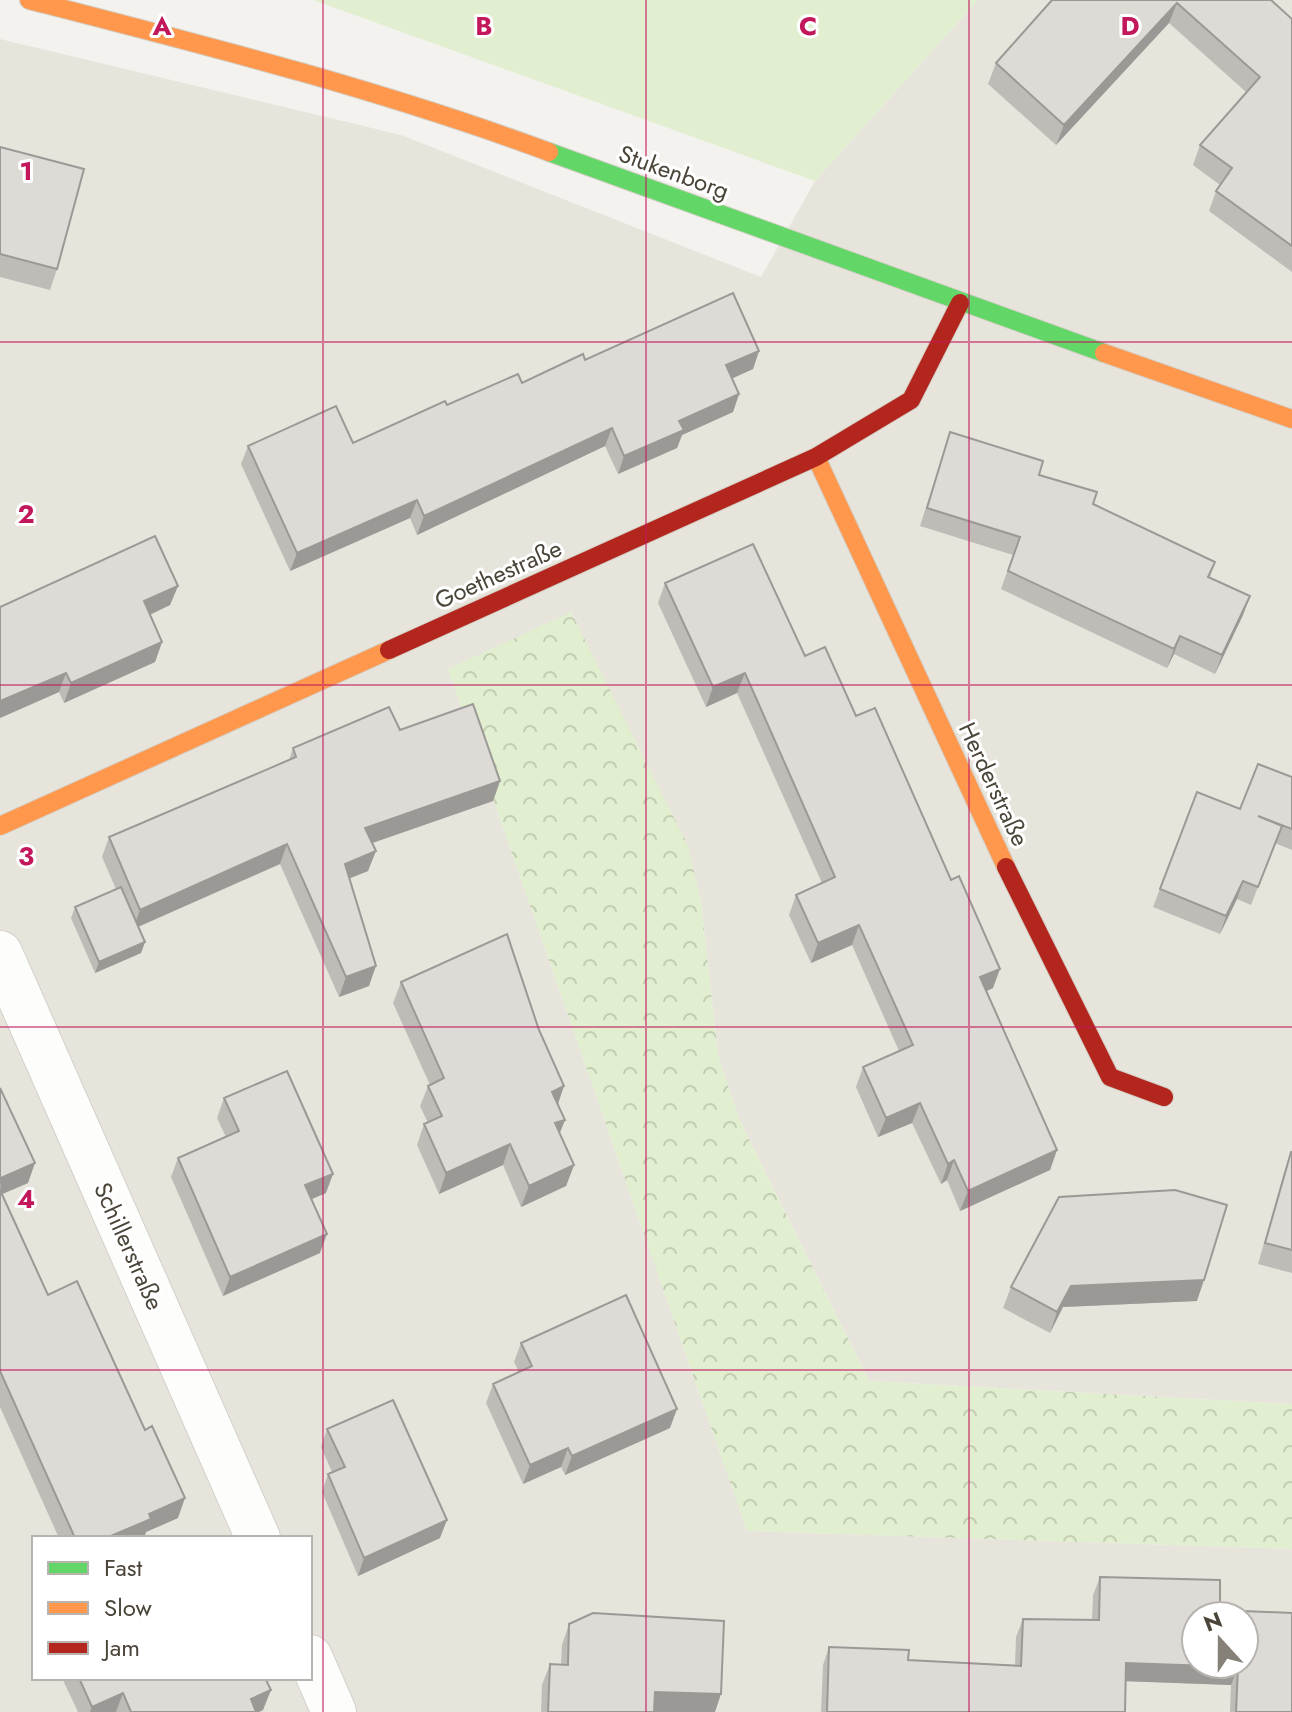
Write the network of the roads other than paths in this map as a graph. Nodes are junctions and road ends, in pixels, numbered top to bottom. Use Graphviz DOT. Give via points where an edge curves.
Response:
graph roads {
  1 [pos="29,0"];
  2 [pos="960,303"];
  3 [pos="1292,419"];
  4 [pos="816,457"];
  5 [pos="0,826"];
  6 [pos="0,953"];
  7 [pos="1164,1097"];
  8 [pos="257,1536"];
  9 [pos="312,1662"];
  10 [pos="334,1712"];
  1 -- 2 [label="street, Stukenborg" via="452,116"];
  2 -- 3 [label="street, Stukenborg"];
  2 -- 4 [label="street, Goethestraße" via="911,400"];
  4 -- 5 [label="street, Goethestraße"];
  4 -- 7 [label="street, Herderstraße" via="1110,1077"];
  6 -- 8 [label="street, Schillerstraße"];
  9 -- 10 [label="street"];
}
